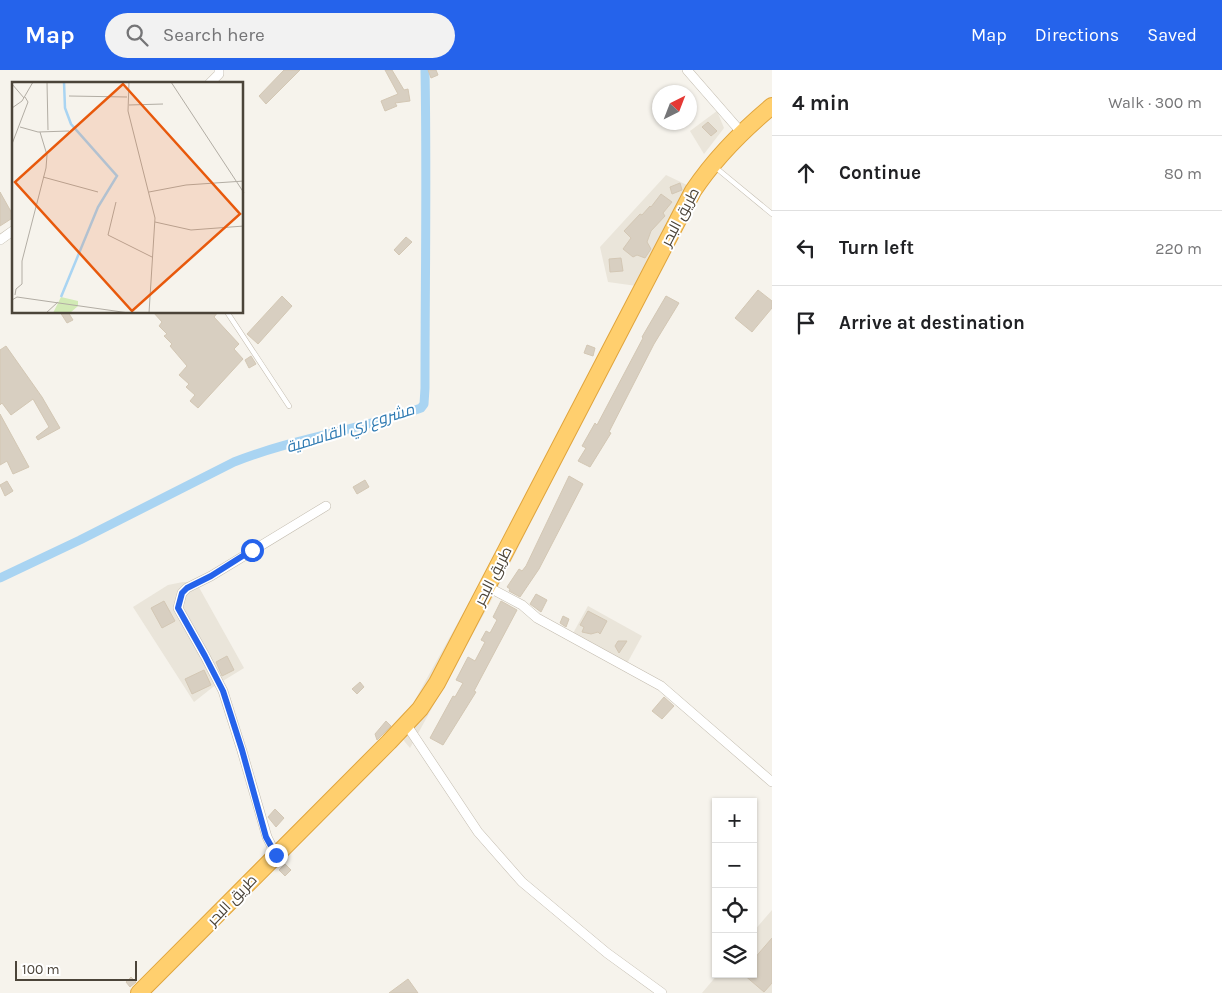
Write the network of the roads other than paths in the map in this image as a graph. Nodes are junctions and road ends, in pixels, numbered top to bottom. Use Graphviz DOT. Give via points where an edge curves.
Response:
graph roads {
  1 [pos="687,70"];
  2 [pos="217,71"];
  3 [pos="210,82"];
  4 [pos="772,106"];
  5 [pos="742,132"];
  6 [pos="712,165"];
  7 [pos="772,214"];
  8 [pos="12,231"];
  9 [pos="0,240"];
  10 [pos="228,314"];
  11 [pos="289,406"];
  12 [pos="326,506"];
  13 [pos="488,587"];
  14 [pos="406,724"];
  15 [pos="772,782"];
  16 [pos="276,855"];
  17 [pos="139,993"];
  18 [pos="662,993"];
  1 -- 5 [label="street"];
  2 -- 3 [label="street"];
  4 -- 5 [label="highway, طريق البحر"];
  5 -- 6 [label="highway, طريق البحر"];
  6 -- 7 [label="lane"];
  6 -- 13 [label="highway, طريق البحر" via="693,191"];
  8 -- 9 [label="street"];
  10 -- 11 [label="lane"];
  12 -- 16 [label="street" via="187,588 182,593 178,608 223,691 266,837"];
  13 -- 14 [label="highway, طريق البحر" via="437,683"];
  13 -- 15 [label="street" via="522,605 537,618 661,686"];
  14 -- 16 [label="highway, طريق البحر"];
  14 -- 18 [label="street" via="478,832 522,882 607,953"];
  16 -- 17 [label="highway, طريق البحر"];
}
